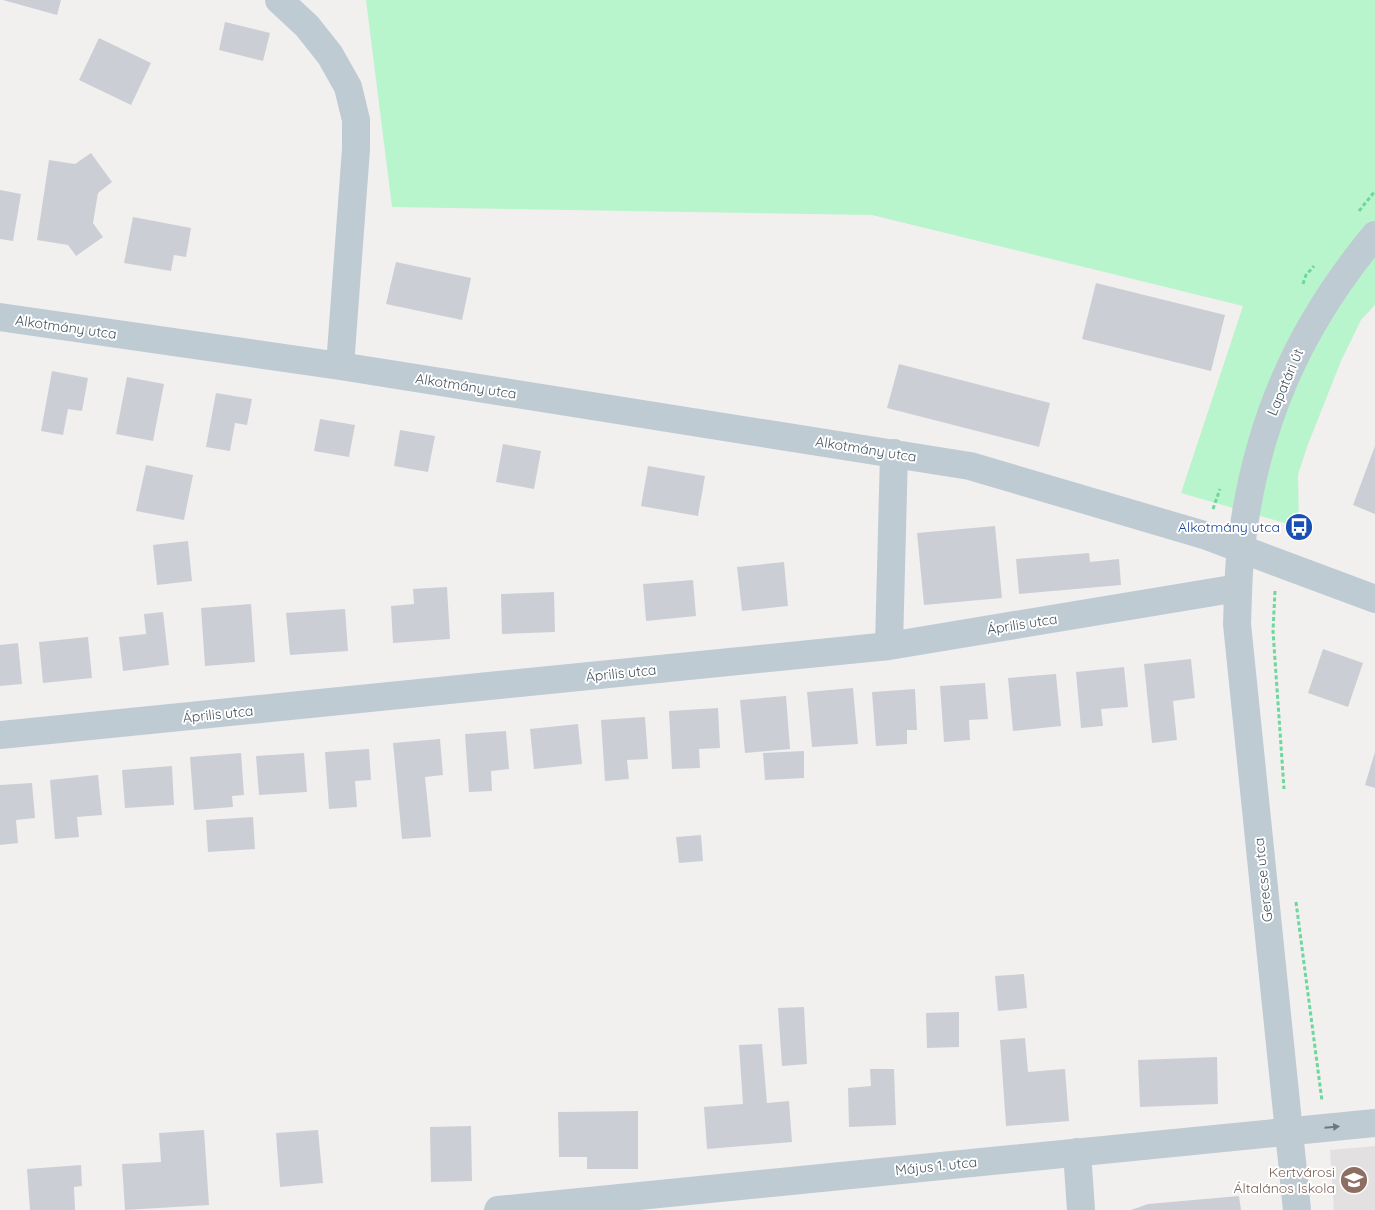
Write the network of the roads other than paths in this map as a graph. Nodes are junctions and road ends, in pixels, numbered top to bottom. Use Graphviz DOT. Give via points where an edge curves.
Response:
graph roads {
  1 [pos="279,0"];
  2 [pos="1375,235"];
  3 [pos="0,317"];
  4 [pos="340,366"];
  5 [pos="894,453"];
  6 [pos="1240,549"];
  7 [pos="1238,588"];
  8 [pos="1375,599"];
  9 [pos="889,646"];
  10 [pos="0,736"];
  11 [pos="1375,1123"];
  12 [pos="1289,1131"];
  13 [pos="1077,1152"];
  14 [pos="498,1210"];
  15 [pos="1081,1210"];
  16 [pos="1297,1210"];
  1 -- 4 [label="street" via="308,26 330,55 348,87 356,120"];
  2 -- 6 [label="street, Lapatári út" via="1338,282 1293,360 1256,460"];
  3 -- 4 [label="street, Alkotmány utca"];
  4 -- 5 [label="street, Alkotmány utca"];
  5 -- 6 [label="street, Alkotmány utca" via="970,466 1204,535"];
  5 -- 9 [label="street"];
  6 -- 7 [label="street, Gerecse utca"];
  6 -- 8 [label="street, Alkotmány utca"];
  7 -- 9 [label="street, Április utca"];
  7 -- 12 [label="street, Gerecse utca" via="1237,624"];
  9 -- 10 [label="street, Április utca"];
  12 -- 11 [label="street, Május 1. utca, one-way"];
  12 -- 13 [label="street, Május 1. utca"];
  12 -- 16 [label="street, Gerecse utca"];
  13 -- 14 [label="street, Május 1. utca"];
  13 -- 15 [label="street"];
}
